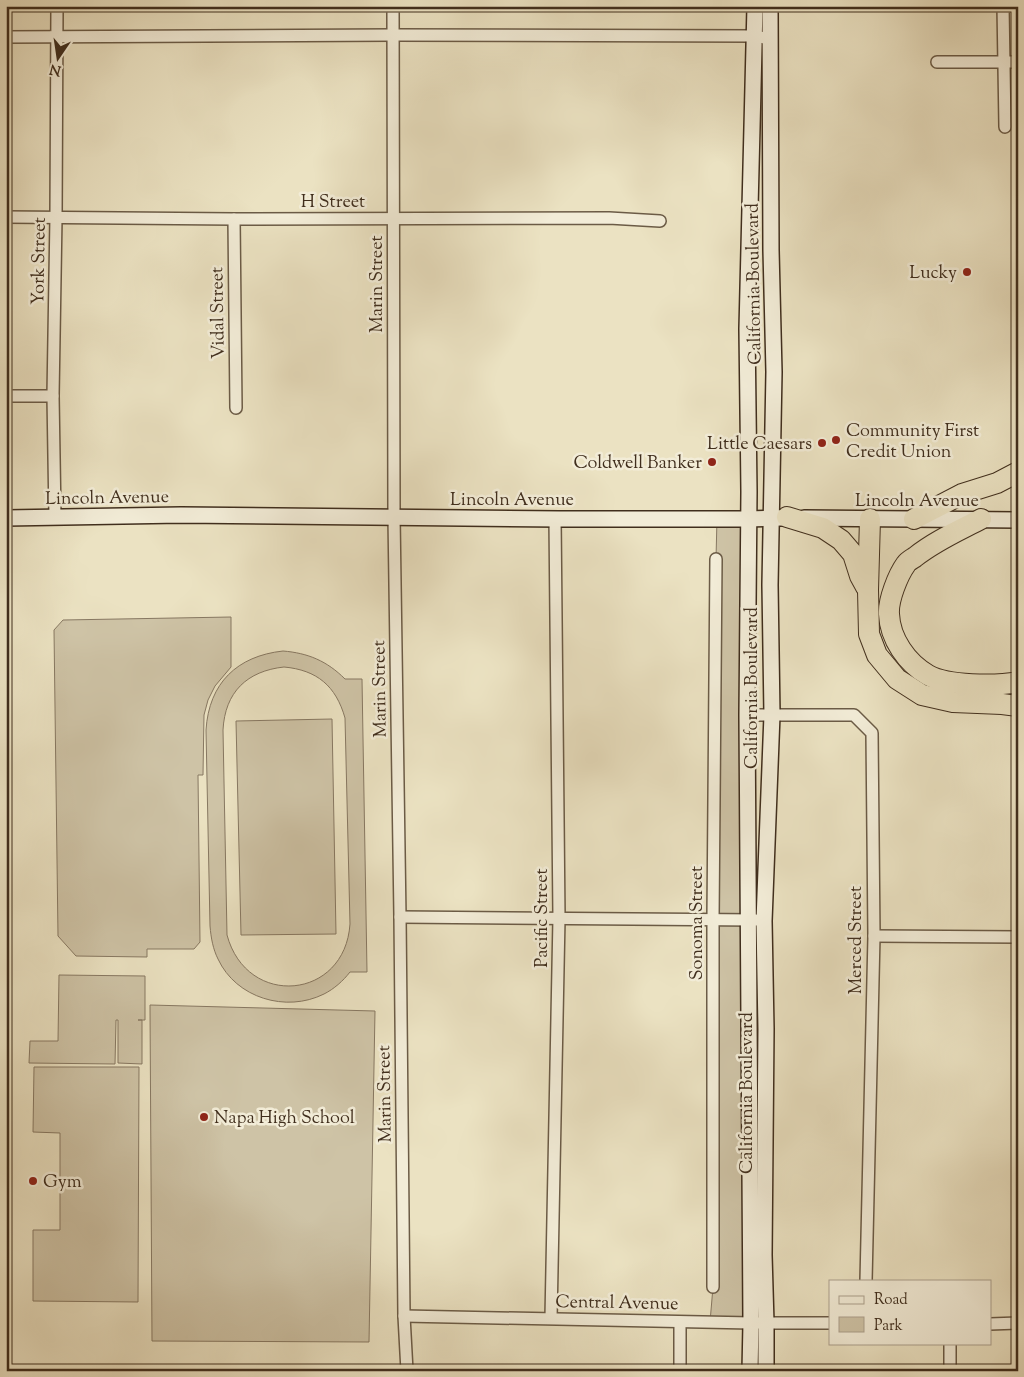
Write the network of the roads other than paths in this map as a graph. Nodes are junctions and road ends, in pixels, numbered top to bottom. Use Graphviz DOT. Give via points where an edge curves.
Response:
graph roads {
  1 [pos="57,6"];
  2 [pos="394,6"];
  3 [pos="755,6"];
  4 [pos="770,6"];
  5 [pos="1003,6"];
  6 [pos="393,35"];
  7 [pos="6,36"];
  8 [pos="58,36"];
  9 [pos="762,38"];
  10 [pos="937,62"];
  11 [pos="1005,62"];
  12 [pos="1018,62"];
  13 [pos="1005,127"];
  14 [pos="6,217"];
  15 [pos="56,217"];
  16 [pos="393,218"];
  17 [pos="234,219"];
  18 [pos="660,221"];
  19 [pos="6,396"];
  20 [pos="53,396"];
  21 [pos="236,408"];
  22 [pos="1018,472"];
  23 [pos="55,517"];
  24 [pos="394,517"];
  25 [pos="6,518"];
  26 [pos="555,518"];
  27 [pos="779,518"];
  28 [pos="748,519"];
  29 [pos="870,519"];
  30 [pos="914,519"];
  31 [pos="981,519"];
  32 [pos="1018,520"];
  33 [pos="716,559"];
  34 [pos="868,590"];
  35 [pos="1018,682"];
  36 [pos="1018,706"];
  37 [pos="772,714"];
  38 [pos="747,715"];
  39 [pos="400,917"];
  40 [pos="559,918"];
  41 [pos="713,919"];
  42 [pos="756,920"];
  43 [pos="874,936"];
  44 [pos="1018,937"];
  45 [pos="866,1280"];
  46 [pos="713,1287"];
  47 [pos="404,1316"];
  48 [pos="551,1318"];
  49 [pos="680,1322"];
  50 [pos="759,1323"];
  51 [pos="829,1323"];
  52 [pos="992,1324"];
  53 [pos="1018,1324"];
  54 [pos="950,1344"];
  55 [pos="407,1371"];
  56 [pos="680,1371"];
  57 [pos="750,1371"];
  58 [pos="766,1371"];
  59 [pos="950,1371"];
  1 -- 8 [label="street, York Street"];
  2 -- 6 [label="street, Marin Street"];
  3 -- 9 [label="street, California Boulevard"];
  4 -- 9 [label="street, California Boulevard"];
  5 -- 11 [label="street"];
  6 -- 8 [label="street"];
  6 -- 9 [label="street"];
  6 -- 16 [label="street, Marin Street"];
  7 -- 8 [label="street"];
  8 -- 15 [label="street, York Street"];
  9 -- 27 [label="street, California Boulevard"];
  9 -- 28 [label="street, California Boulevard" via="747,329"];
  10 -- 11 [label="street"];
  11 -- 12 [label="street"];
  11 -- 13 [label="street"];
  14 -- 15 [label="street, H Street"];
  15 -- 17 [label="street, H Street"];
  15 -- 20 [label="street, York Street"];
  16 -- 17 [label="street, H Street"];
  16 -- 18 [label="street, H Street"];
  16 -- 24 [label="street, Marin Street"];
  17 -- 21 [label="street, Vidal Street"];
  19 -- 20 [label="street"];
  20 -- 23 [label="street, York Street"];
  22 -- 30 [label="highway" via="997,483 962,494"];
  23 -- 24 [label="street, Lincoln Avenue"];
  23 -- 25 [label="street, Lincoln Avenue"];
  24 -- 26 [label="street, Lincoln Avenue"];
  24 -- 39 [label="street, Marin Street"];
  26 -- 28 [label="street, Lincoln Avenue"];
  26 -- 40 [label="street, Pacific Street"];
  27 -- 28 [label="street, Lincoln Avenue"];
  27 -- 29 [label="street, Lincoln Avenue"];
  27 -- 34 [label="highway" via="823,528 841,540 853,554"];
  27 -- 37 [label="street, California Boulevard" via="770,585"];
  28 -- 38 [label="street, California Boulevard"];
  29 -- 30 [label="street, Lincoln Avenue"];
  29 -- 34 [label="highway"];
  30 -- 31 [label="street, Lincoln Avenue"];
  31 -- 32 [label="street, Lincoln Avenue"];
  31 -- 35 [label="highway" via="927,547 906,564 894,587 888,613 894,637 908,660 929,676 953,683"];
  33 -- 41 [label="street, Sonoma Street"];
  34 -- 36 [label="highway" via="869,634 877,655 897,679 922,695 953,702"];
  37 -- 38 [label="street, Merced Street"];
  37 -- 42 [label="street, California Boulevard"];
  37 -- 43 [label="street, Merced Street" via="854,715 872,733"];
  38 -- 42 [label="street, California Boulevard"];
  39 -- 40 [label="street"];
  39 -- 47 [label="street, Marin Street"];
  40 -- 41 [label="street"];
  40 -- 48 [label="street, Pacific Street"];
  41 -- 42 [label="street"];
  41 -- 46 [label="street, Sonoma Street"];
  42 -- 50 [label="street, California Boulevard" via="766,1029 764,1255"];
  43 -- 44 [label="street"];
  43 -- 45 [label="street, Merced Street"];
  47 -- 48 [label="street, Central Avenue"];
  47 -- 55 [label="street, Marin Street"];
  48 -- 49 [label="street, Central Avenue"];
  49 -- 50 [label="street, Central Avenue"];
  49 -- 56 [label="street"];
  50 -- 51 [label="street, Central Avenue"];
  50 -- 57 [label="street, California Boulevard"];
  50 -- 58 [label="street, California Boulevard"];
  52 -- 53 [label="street"];
  54 -- 59 [label="street"];
}
